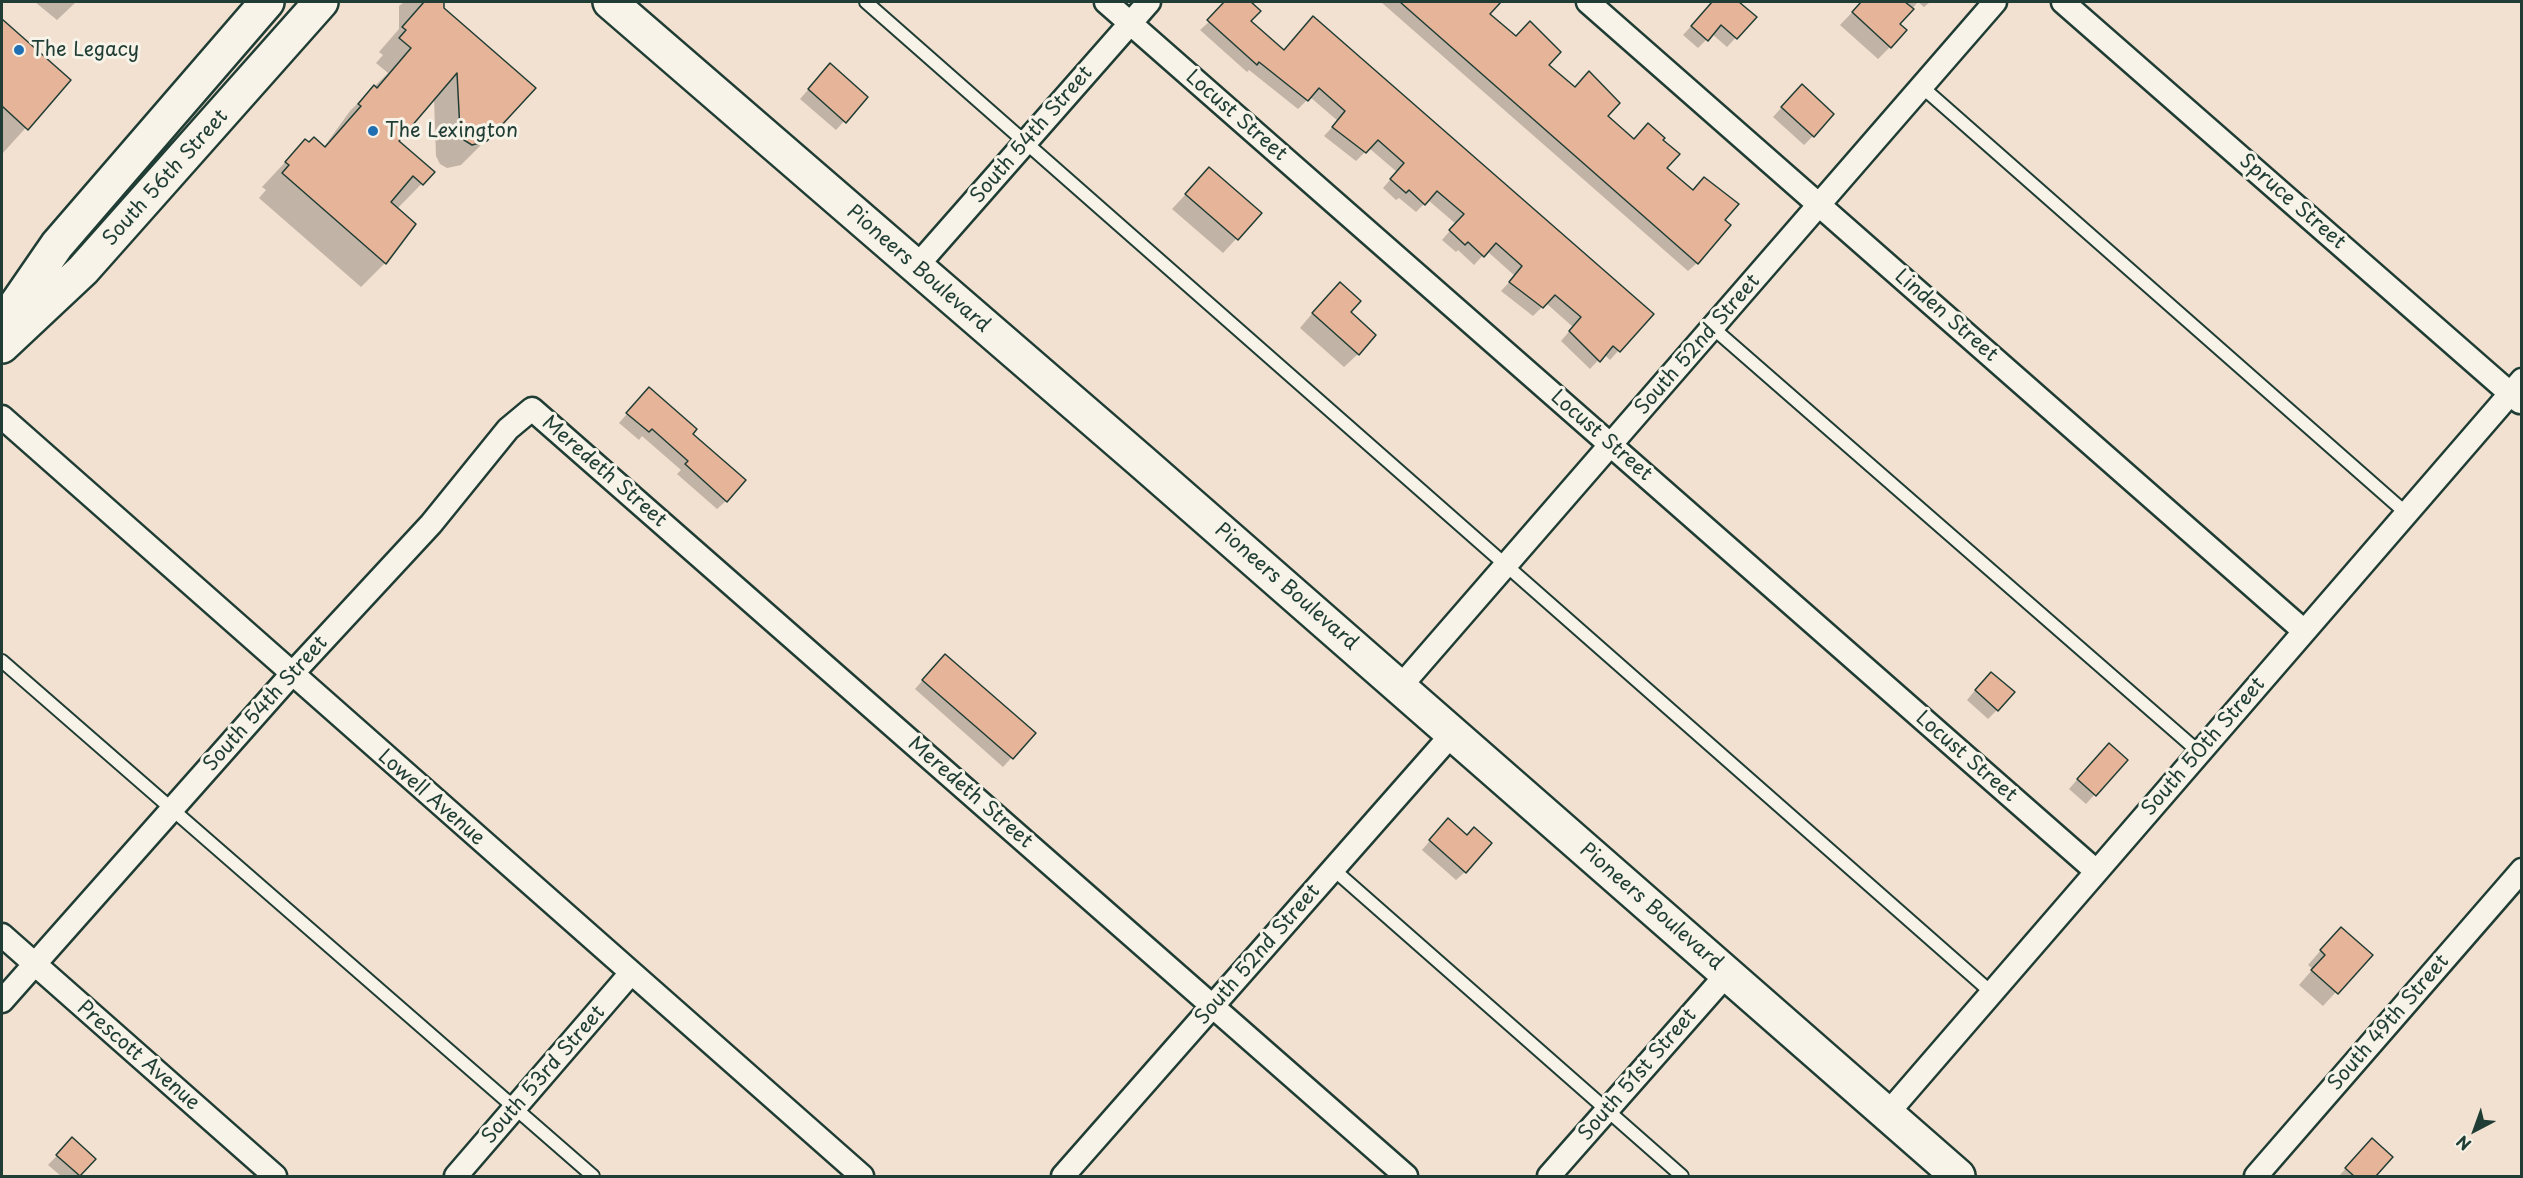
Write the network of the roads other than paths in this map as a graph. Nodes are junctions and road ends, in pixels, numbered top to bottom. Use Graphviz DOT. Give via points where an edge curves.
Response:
graph roads {
  1 [pos="267,2"];
  2 [pos="321,2"];
  3 [pos="610,2"];
  4 [pos="866,2"];
  5 [pos="1106,2"];
  6 [pos="1149,2"];
  7 [pos="1587,2"];
  8 [pos="1995,2"];
  9 [pos="2063,2"];
  10 [pos="1130,23"];
  11 [pos="1921,86"];
  12 [pos="1026,143"];
  13 [pos="1820,205"];
  14 [pos="916,267"];
  15 [pos="2,325"];
  16 [pos="1713,328"];
  17 [pos="2,346"];
  18 [pos="2518,392"];
  19 [pos="532,409"];
  20 [pos="2,417"];
  21 [pos="1611,446"];
  22 [pos="2406,513"];
  23 [pos="1508,566"];
  24 [pos="2304,631"];
  25 [pos="2,661"];
  26 [pos="291,675"];
  27 [pos="1400,687"];
  28 [pos="1453,733"];
  29 [pos="2199,752"];
  30 [pos="172,809"];
  31 [pos="1333,869"];
  32 [pos="2522,870"];
  33 [pos="2096,871"];
  34 [pos="2,934"];
  35 [pos="34,964"];
  36 [pos="631,973"];
  37 [pos="1727,974"];
  38 [pos="1992,993"];
  39 [pos="2,1001"];
  40 [pos="1213,1006"];
  41 [pos="515,1108"];
  42 [pos="1607,1110"];
  43 [pos="1887,1114"];
  44 [pos="275,1176"];
  45 [pos="456,1176"];
  46 [pos="593,1176"];
  47 [pos="862,1176"];
  48 [pos="1063,1176"];
  49 [pos="1407,1176"];
  50 [pos="1549,1176"];
  51 [pos="1682,1176"];
  52 [pos="1958,1176"];
  53 [pos="2256,1176"];
  1 -- 15 [label="main road, South 56th Street" via="57,245"];
  2 -- 17 [label="main road, South 56th Street" via="83,270"];
  3 -- 14 [label="main road, Pioneers Boulevard"];
  4 -- 12 [label="lane"];
  5 -- 10 [label="street, Locust Street"];
  6 -- 10 [label="street, South 54th Street"];
  7 -- 13 [label="street, Linden Street"];
  8 -- 11 [label="street, South 52nd Street"];
  9 -- 18 [label="street, Spruce Street"];
  10 -- 12 [label="street, South 54th Street"];
  10 -- 21 [label="street, Locust Street"];
  11 -- 13 [label="street, South 52nd Street"];
  11 -- 22 [label="lane"];
  12 -- 14 [label="street, South 54th Street"];
  12 -- 23 [label="lane"];
  13 -- 16 [label="street, South 52nd Street"];
  13 -- 24 [label="street, Linden Street"];
  14 -- 27 [label="main road, Pioneers Boulevard"];
  16 -- 21 [label="street, South 52nd Street"];
  16 -- 29 [label="lane"];
  18 -- 22 [label="street, South 50th Street"];
  19 -- 26 [label="street, South 54th Street" via="508,429 431,524"];
  19 -- 40 [label="street, Meredeth Street"];
  20 -- 26 [label="street, Lowell Avenue"];
  21 -- 23 [label="street, South 52nd Street"];
  21 -- 33 [label="street, Locust Street"];
  22 -- 24 [label="street, South 50th Street"];
  23 -- 27 [label="street, South 52nd Street"];
  23 -- 38 [label="lane"];
  24 -- 29 [label="street, South 50th Street"];
  25 -- 30 [label="lane"];
  26 -- 30 [label="street, South 54th Street"];
  26 -- 36 [label="street, Lowell Avenue"];
  27 -- 28 [label="main road, Pioneers Boulevard"];
  28 -- 31 [label="street, South 52nd Street"];
  28 -- 37 [label="main road, Pioneers Boulevard"];
  29 -- 33 [label="street, South 50th Street"];
  30 -- 35 [label="street, South 54th Street"];
  30 -- 41 [label="lane"];
  31 -- 40 [label="street, South 52nd Street"];
  31 -- 42 [label="lane"];
  32 -- 53 [label="street, South 49th Street"];
  33 -- 38 [label="street, South 50th Street"];
  34 -- 35 [label="street, Prescott Avenue"];
  35 -- 39 [label="street, South 54th Street"];
  35 -- 44 [label="street, Prescott Avenue"];
  36 -- 41 [label="street, South 53rd Street"];
  36 -- 47 [label="street, Lowell Avenue"];
  37 -- 42 [label="street, South 51st Street"];
  37 -- 43 [label="main road, Pioneers Boulevard"];
  38 -- 43 [label="street, South 50th Street"];
  40 -- 48 [label="street, South 52nd Street"];
  40 -- 49 [label="street, Meredeth Street"];
  41 -- 45 [label="street, South 53rd Street"];
  41 -- 46 [label="lane"];
  42 -- 50 [label="street, South 51st Street"];
  42 -- 51 [label="lane"];
  43 -- 52 [label="main road, Pioneers Boulevard"];
}
